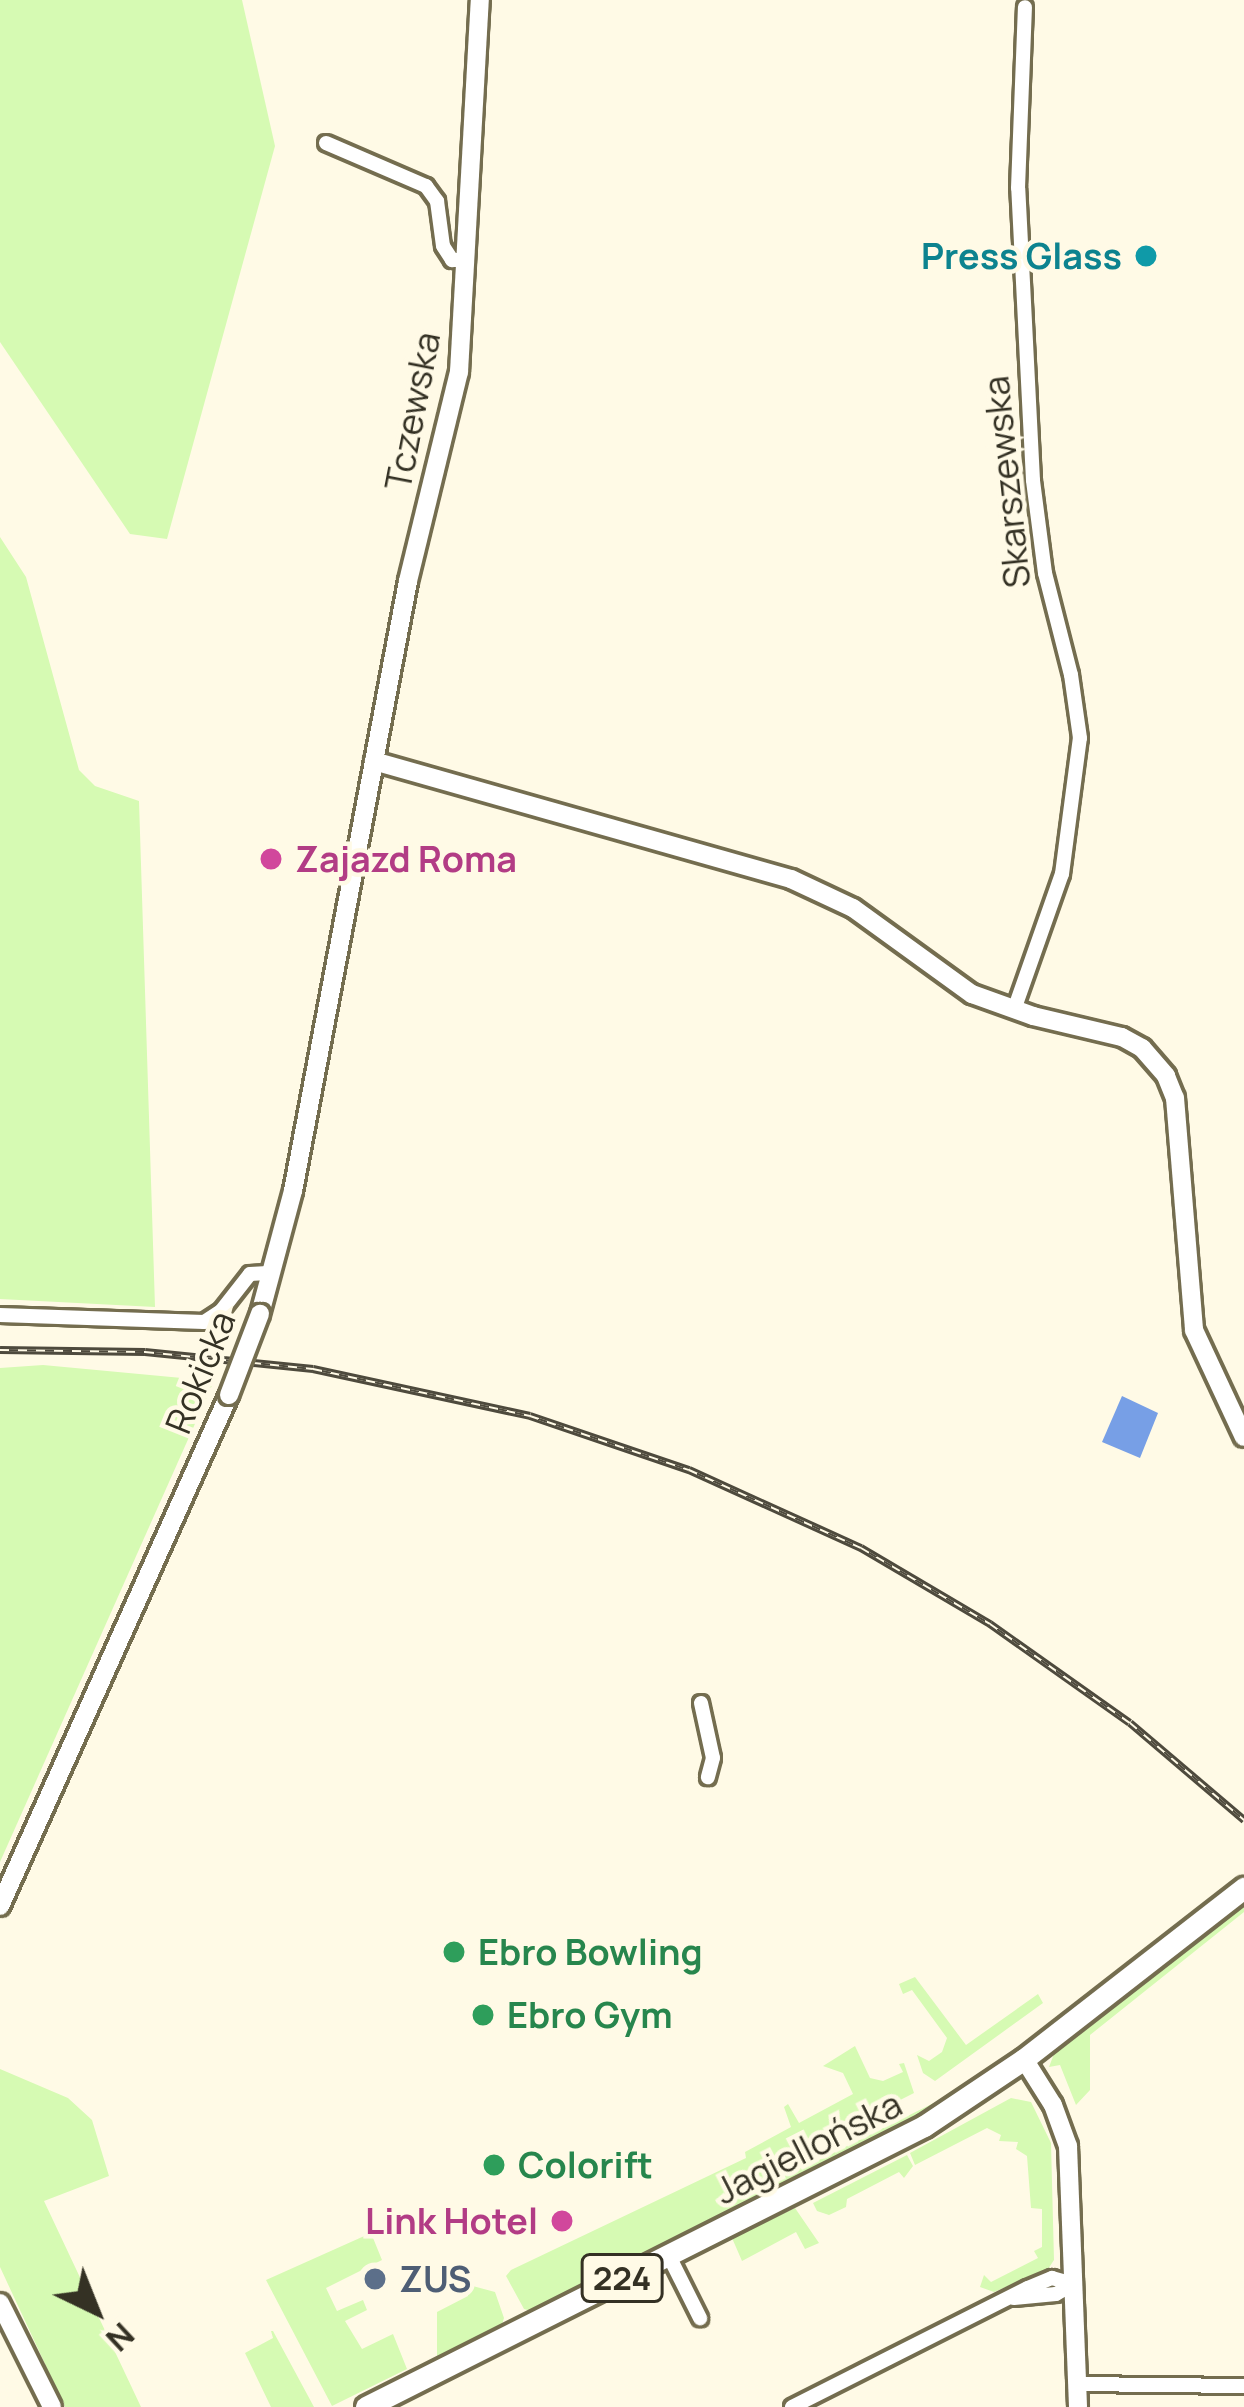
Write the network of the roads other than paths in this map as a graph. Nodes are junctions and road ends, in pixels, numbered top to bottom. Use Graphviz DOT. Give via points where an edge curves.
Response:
graph roads {
  1 [pos="480,0"];
  2 [pos="1025,7"];
  3 [pos="326,143"];
  4 [pos="466,260"];
  5 [pos="374,761"];
  6 [pos="361,830"];
  7 [pos="1014,1010"];
  8 [pos="272,1274"];
  9 [pos="0,1315"];
  10 [pos="1244,1437"];
  11 [pos="701,1703"];
  12 [pos="708,1777"];
  13 [pos="1244,1888"];
  14 [pos="0,1906"];
  15 [pos="1024,2059"];
  16 [pos="668,2254"];
  17 [pos="1073,2284"];
  18 [pos="0,2303"];
  19 [pos="700,2318"];
  20 [pos="1077,2384"];
  21 [pos="1244,2386"];
  22 [pos="52,2407"];
  23 [pos="366,2407"];
  24 [pos="792,2407"];
  25 [pos="1078,2407"];
  1 -- 4 [label="street, Tczewska"];
  2 -- 7 [label="street, Skarszewska" via="1018,188 1033,480 1080,738 1063,874"];
  3 -- 4 [label="street" via="426,186 437,201 443,246 452,260"];
  4 -- 5 [label="street, Tczewska" via="454,407 408,580"];
  5 -- 6 [label="street, Tczewska"];
  5 -- 7 [label="street" via="827,892 951,981"];
  6 -- 8 [label="street, Rokicka"];
  7 -- 10 [label="street" via="1122,1037 1166,1076 1179,1132 1194,1330"];
  8 -- 9 [label="street" via="250,1274 204,1322"];
  8 -- 14 [label="street, Rokicka, bridge" via="230,1395"];
  11 -- 12 [label="street"];
  13 -- 15 [label="main road, Jagiellońska / 224"];
  15 -- 16 [label="main road, Jagiellońska / 224" via="924,2126"];
  15 -- 17 [label="street" via="1064,2127"];
  16 -- 19 [label="street"];
  16 -- 23 [label="main road, Jagiellońska / 224"];
  17 -- 20 [label="street"];
  17 -- 24 [label="street" via="1014,2298"];
  18 -- 22 [label="street"];
  20 -- 21 [label="street"];
  20 -- 25 [label="street"];
}
